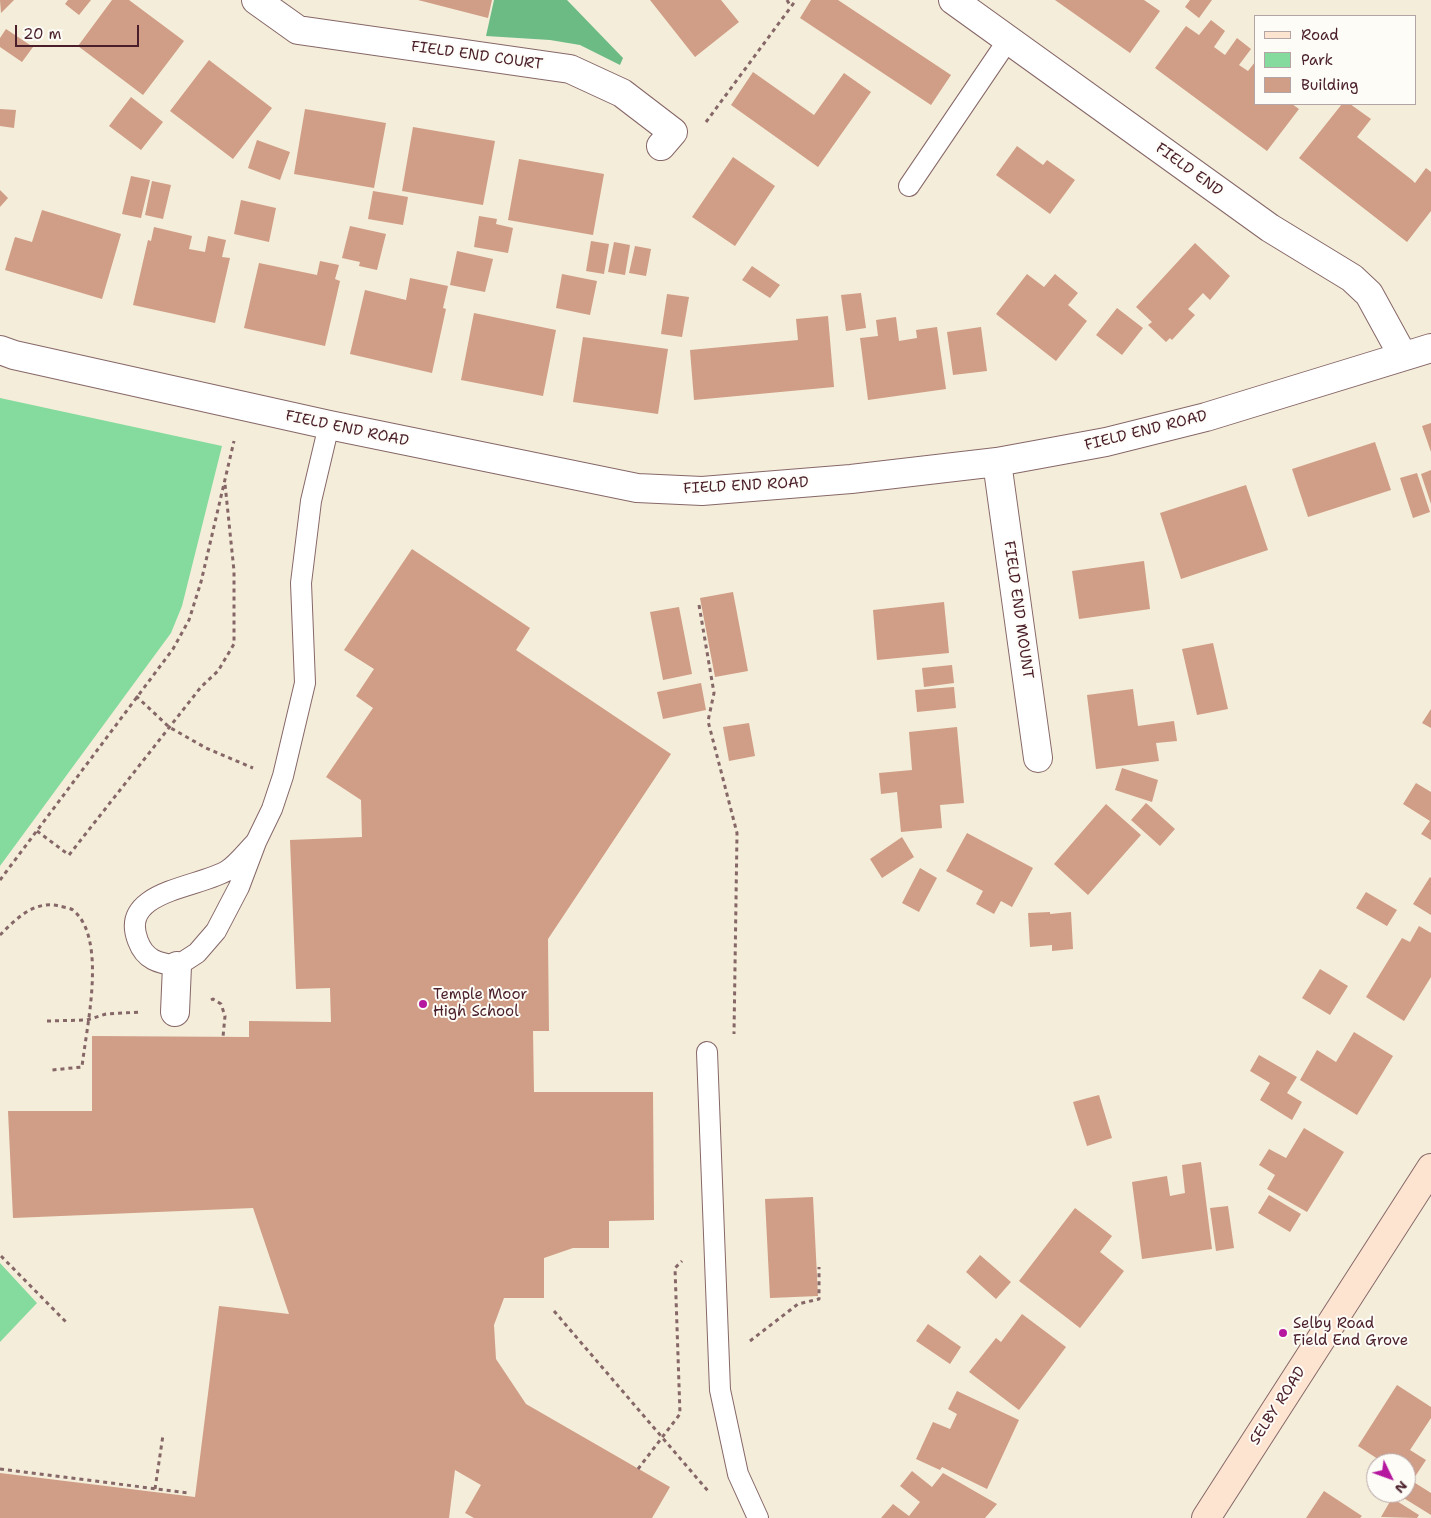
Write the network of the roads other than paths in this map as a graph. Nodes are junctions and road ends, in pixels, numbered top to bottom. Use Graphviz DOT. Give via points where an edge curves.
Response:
graph roads {
  1 [pos="256,0"];
  2 [pos="953,0"];
  3 [pos="1008,40"];
  4 [pos="667,139"];
  5 [pos="909,186"];
  6 [pos="1431,348"];
  7 [pos="0,350"];
  8 [pos="1403,356"];
  9 [pos="329,425"];
  10 [pos="997,462"];
  11 [pos="1038,758"];
  12 [pos="256,842"];
  13 [pos="177,966"];
  14 [pos="175,1012"];
  15 [pos="707,1052"];
  16 [pos="1431,1168"];
  17 [pos="758,1518"];
  18 [pos="1206,1518"];
  1 -- 4 [label="street, FIELD END COURT" via="298,30 570,69 622,93"];
  2 -- 3 [label="street, FIELD END"];
  3 -- 5 [label="lane"];
  3 -- 8 [label="street, FIELD END" via="1270,228 1352,278 1370,294"];
  6 -- 8 [label="street, FIELD END ROAD"];
  7 -- 9 [label="street, FIELD END ROAD" via="108,378"];
  8 -- 10 [label="street, FIELD END ROAD" via="1206,417 1106,442"];
  9 -- 10 [label="street, FIELD END ROAD" via="637,488 702,491 851,479"];
  9 -- 12 [label="lane" via="312,501 302,584 305,683 283,776"];
  10 -- 11 [label="street, FIELD END MOUNT"];
  12 -- 13 [label="lane" via="239,887 216,930 197,953"];
  12 -- 13 [label="lane" via="229,869 146,902 136,916 134,927 144,954 157,963"];
  13 -- 14 [label="street"];
  15 -- 17 [label="lane" via="720,1390 738,1474"];
  16 -- 18 [label="main road, SELBY ROAD"];
}
